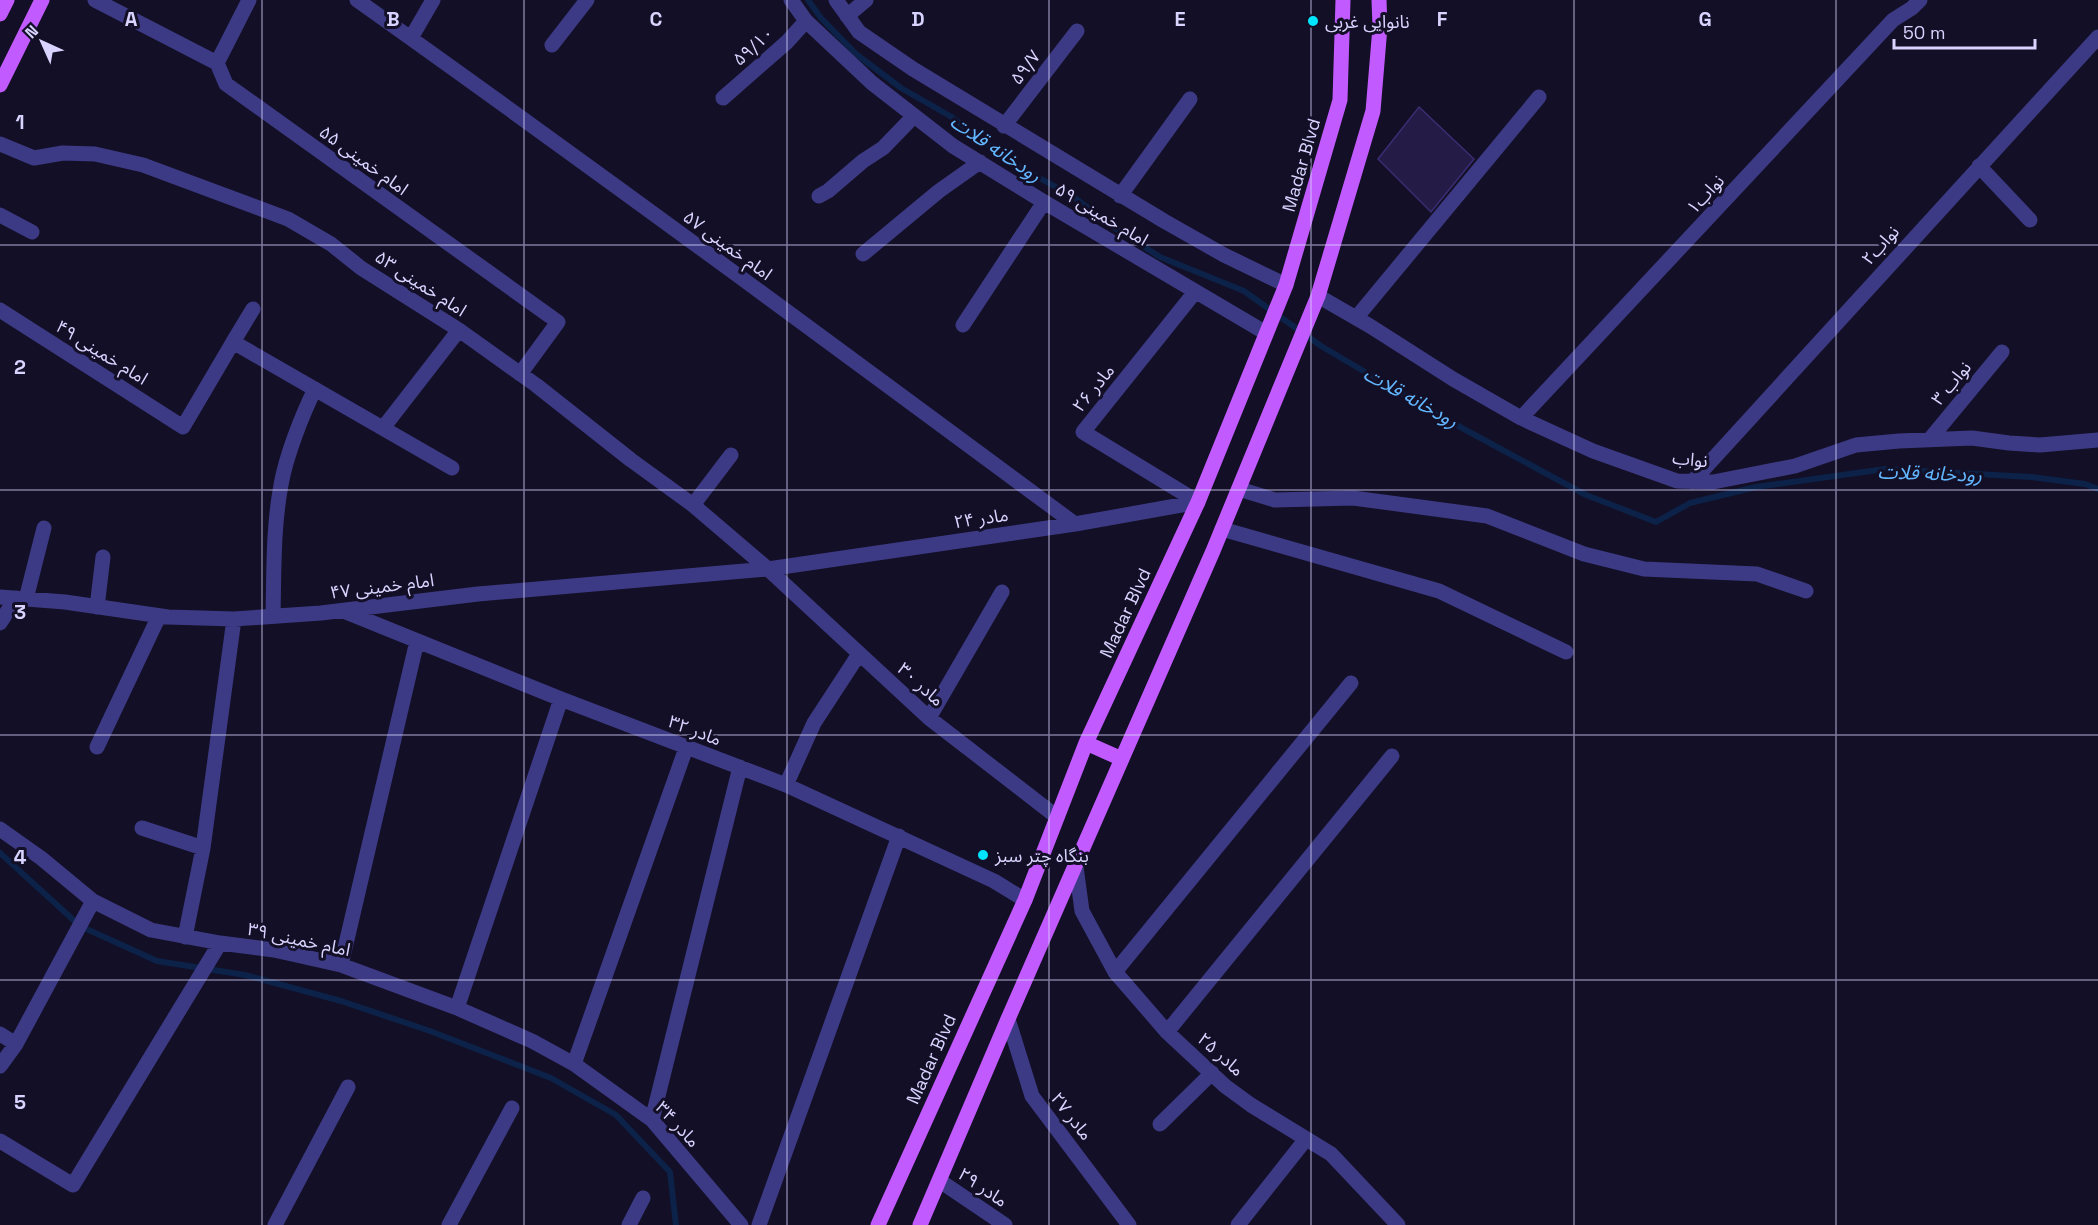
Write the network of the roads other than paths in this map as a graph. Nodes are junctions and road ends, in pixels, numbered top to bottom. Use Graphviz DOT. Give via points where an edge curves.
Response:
graph roads {
  1 [pos="7,0"];
  2 [pos="42,0"];
  3 [pos="95,0"];
  4 [pos="249,0"];
  5 [pos="357,0"];
  6 [pos="433,0"];
  7 [pos="587,0"];
  8 [pos="791,0"];
  9 [pos="836,0"];
  10 [pos="866,0"];
  11 [pos="1343,0"];
  12 [pos="1379,0"];
  13 [pos="1912,3"];
  14 [pos="0,14"];
  15 [pos="847,16"];
  16 [pos="806,21"];
  17 [pos="1077,31"];
  18 [pos="2098,37"];
  19 [pos="411,38"];
  20 [pos="552,45"];
  21 [pos="217,63"];
  22 [pos="0,85"];
  23 [pos="1539,97"];
  24 [pos="723,98"];
  25 [pos="1190,99"];
  26 [pos="914,116"];
  27 [pos="1004,126"];
  28 [pos="0,144"];
  29 [pos="980,162"];
  30 [pos="1979,166"];
  31 [pos="819,196"];
  32 [pos="1120,196"];
  33 [pos="1044,202"];
  34 [pos="0,215"];
  35 [pos="2030,220"];
  36 [pos="32,232"];
  37 [pos="864,254"];
  38 [pos="1284,290"];
  39 [pos="1195,292"];
  40 [pos="1315,303"];
  41 [pos="253,309"];
  42 [pos="0,310"];
  43 [pos="1356,318"];
  44 [pos="963,325"];
  45 [pos="1268,328"];
  46 [pos="459,330"];
  47 [pos="233,342"];
  48 [pos="2002,352"];
  49 [pos="520,374"];
  50 [pos="315,389"];
  51 [pos="1521,418"];
  52 [pos="383,429"];
  53 [pos="1930,440"];
  54 [pos="2098,440"];
  55 [pos="731,455"];
  56 [pos="452,468"];
  57 [pos="1692,482"];
  58 [pos="1239,489"];
  59 [pos="1198,502"];
  60 [pos="693,505"];
  61 [pos="1075,524"];
  62 [pos="44,528"];
  63 [pos="1222,529"];
  64 [pos="103,557"];
  65 [pos="768,569"];
  66 [pos="1806,591"];
  67 [pos="1002,592"];
  68 [pos="0,597"];
  69 [pos="21,598"];
  70 [pos="97,607"];
  71 [pos="344,611"];
  72 [pos="159,616"];
  73 [pos="273,616"];
  74 [pos="234,619"];
  75 [pos="0,623"];
  76 [pos="417,640"];
  77 [pos="1566,652"];
  78 [pos="859,654"];
  79 [pos="1351,683"];
  80 [pos="561,699"];
  81 [pos="929,718"];
  82 [pos="1086,743"];
  83 [pos="97,747"];
  84 [pos="686,748"];
  85 [pos="1392,756"];
  86 [pos="1122,759"];
  87 [pos="740,767"];
  88 [pos="786,785"];
  89 [pos="1057,817"];
  90 [pos="142,828"];
  91 [pos="0,829"];
  92 [pos="899,836"];
  93 [pos="203,848"];
  94 [pos="1076,867"];
  95 [pos="1025,900"];
  96 [pos="93,901"];
  97 [pos="184,937"];
  98 [pos="220,943"];
  99 [pos="341,965"];
  100 [pos="1115,972"];
  101 [pos="457,1008"];
  102 [pos="1008,1018"];
  103 [pos="1167,1032"];
  104 [pos="0,1034"];
  105 [pos="16,1044"];
  106 [pos="574,1064"];
  107 [pos="0,1066"];
  108 [pos="1212,1073"];
  109 [pos="348,1088"];
  110 [pos="512,1108"];
  111 [pos="652,1120"];
  112 [pos="1160,1124"];
  113 [pos="1306,1139"];
  114 [pos="0,1141"];
  115 [pos="940,1181"];
  116 [pos="643,1198"];
  117 [pos="1121,1221"];
  118 [pos="275,1225"];
  119 [pos="449,1225"];
  120 [pos="629,1225"];
  121 [pos="741,1225"];
  122 [pos="759,1225"];
  123 [pos="878,1225"];
  124 [pos="920,1225"];
  125 [pos="1005,1225"];
  126 [pos="1238,1225"];
  127 [pos="1398,1225"];
  1 -- 14 [label="main road"];
  2 -- 22 [label="main road"];
  3 -- 21 [label="street"];
  4 -- 21 [label="street"];
  5 -- 19 [label="street, امام خمینی ۵۷"];
  6 -- 19 [label="street"];
  7 -- 20 [label="street"];
  8 -- 16 [label="street, امام خمینی ۵۹"];
  9 -- 15 [label="street, امام خمینی ۵۹"];
  10 -- 15 [label="street"];
  11 -- 38 [label="main road, Madar Blvd" via="1340,100"];
  12 -- 40 [label="main road" via="1373,111"];
  13 -- 51 [label="street, نواب۱"];
  15 -- 27 [label="street, امام خمینی ۵۹" via="859,32"];
  16 -- 24 [label="street, ۵۹/۱۰"];
  16 -- 26 [label="street, امام خمینی ۵۹"];
  17 -- 27 [label="street, ۵۹/۷"];
  18 -- 30 [label="street, نواب۲"];
  19 -- 61 [label="street, امام خمینی ۵۷"];
  21 -- 49 [label="street, امام خمینی ۵۵" via="226,84 558,322"];
  23 -- 43 [label="street"];
  25 -- 32 [label="street"];
  26 -- 29 [label="street, امام خمینی ۵۹"];
  26 -- 31 [label="street" via="883,148"];
  27 -- 32 [label="street, امام خمینی ۵۹"];
  28 -- 46 [label="street, امام خمینی ۵۳" via="34,158 63,153 96,154 143,165 288,219"];
  29 -- 33 [label="street, امام خمینی ۵۹"];
  29 -- 37 [label="street"];
  30 -- 35 [label="street"];
  30 -- 57 [label="street, نواب۲"];
  32 -- 38 [label="street, امام خمینی ۵۹"];
  33 -- 39 [label="street, امام خمینی ۵۹"];
  33 -- 44 [label="street"];
  34 -- 36 [label="street"];
  38 -- 45 [label="main road, Madar Blvd"];
  39 -- 45 [label="street, امام خمینی ۵۹"];
  39 -- 59 [label="street, مادر ۲۶" via="1083,432"];
  40 -- 43 [label="street, نواب"];
  40 -- 58 [label="main road"];
  41 -- 47 [label="street"];
  42 -- 47 [label="street, امام خمینی ۴۹" via="183,427"];
  43 -- 51 [label="street, نواب"];
  45 -- 59 [label="main road, Madar Blvd"];
  46 -- 49 [label="street, امام خمینی ۵۳"];
  46 -- 52 [label="street"];
  47 -- 50 [label="street"];
  48 -- 53 [label="street, نواب ۳"];
  49 -- 60 [label="street, امام خمینی ۵۳"];
  50 -- 52 [label="street"];
  50 -- 73 [label="street" via="303,412 281,483"];
  51 -- 57 [label="street, نواب" via="1593,451 1677,481"];
  52 -- 56 [label="street"];
  53 -- 54 [label="street, نواب" via="1972,438 2040,445"];
  53 -- 57 [label="street, نواب" via="1856,445 1795,466 1713,482"];
  55 -- 60 [label="street"];
  58 -- 63 [label="main road"];
  58 -- 66 [label="street" via="1275,500 1353,498 1487,516 1584,554 1644,569 1757,574"];
  59 -- 61 [label="street, مادر ۲۴"];
  59 -- 82 [label="main road, Madar Blvd"];
  60 -- 65 [label="street, امام خمینی ۵۳"];
  61 -- 65 [label="street, مادر ۲۴"];
  62 -- 69 [label="street"];
  63 -- 77 [label="street" via="1439,591"];
  63 -- 86 [label="main road"];
  64 -- 70 [label="street"];
  65 -- 71 [label="street, امام خمینی ۴۷" via="478,594"];
  65 -- 78 [label="street, مادر ۳۰"];
  67 -- 81 [label="street"];
  68 -- 69 [label="street, امام خمینی ۴۷"];
  69 -- 70 [label="street, امام خمینی ۴۷"];
  69 -- 75 [label="street"];
  70 -- 72 [label="street, امام خمینی ۴۷"];
  71 -- 73 [label="street, امام خمینی ۴۷"];
  71 -- 76 [label="street, مادر ۳۲"];
  72 -- 74 [label="street, امام خمینی ۴۷"];
  72 -- 83 [label="street"];
  73 -- 74 [label="street, امام خمینی ۴۷"];
  74 -- 93 [label="street"];
  76 -- 80 [label="street, مادر ۳۲"];
  76 -- 99 [label="street"];
  78 -- 81 [label="street, مادر ۳۰"];
  78 -- 88 [label="street" via="814,723"];
  79 -- 100 [label="street"];
  80 -- 84 [label="street, مادر ۳۲"];
  80 -- 101 [label="street"];
  81 -- 89 [label="street, مادر ۳۰"];
  82 -- 86 [label="main road"];
  82 -- 89 [label="main road, Madar Blvd"];
  84 -- 87 [label="street, مادر ۳۲"];
  84 -- 106 [label="street"];
  85 -- 103 [label="street"];
  86 -- 94 [label="main road"];
  87 -- 88 [label="street, مادر ۳۲"];
  87 -- 111 [label="street"];
  88 -- 92 [label="street, مادر ۳۲"];
  89 -- 95 [label="main road, Madar Blvd"];
  90 -- 93 [label="street"];
  91 -- 96 [label="street"];
  92 -- 95 [label="street, مادر ۳۲" via="994,880"];
  92 -- 122 [label="street"];
  93 -- 97 [label="street"];
  94 -- 100 [label="street, مادر ۲۵" via="1082,911"];
  94 -- 102 [label="main road"];
  95 -- 123 [label="main road, Madar Blvd"];
  96 -- 97 [label="street" via="151,930"];
  96 -- 105 [label="street"];
  97 -- 98 [label="street"];
  98 -- 99 [label="street, امام خمینی ۳۹"];
  98 -- 114 [label="street, امام خمینی ۳۹" via="73,1185"];
  99 -- 101 [label="street, امام خمینی ۳۹"];
  100 -- 103 [label="street, مادر ۲۵"];
  101 -- 106 [label="street, امام خمینی ۳۹"];
  102 -- 115 [label="main road"];
  102 -- 117 [label="street, مادر ۲۷" via="1032,1096"];
  103 -- 108 [label="street, مادر ۲۵"];
  104 -- 105 [label="street"];
  105 -- 107 [label="street"];
  106 -- 111 [label="street, مادر ۳۴"];
  108 -- 112 [label="street"];
  108 -- 113 [label="street, مادر ۲۵" via="1251,1105"];
  109 -- 118 [label="street"];
  110 -- 119 [label="street"];
  111 -- 121 [label="street, مادر ۳۴"];
  113 -- 126 [label="street"];
  113 -- 127 [label="street, مادر ۲۵" via="1331,1154"];
  115 -- 124 [label="main road"];
  115 -- 125 [label="street, مادر ۲۹"];
  116 -- 120 [label="street"];
}
